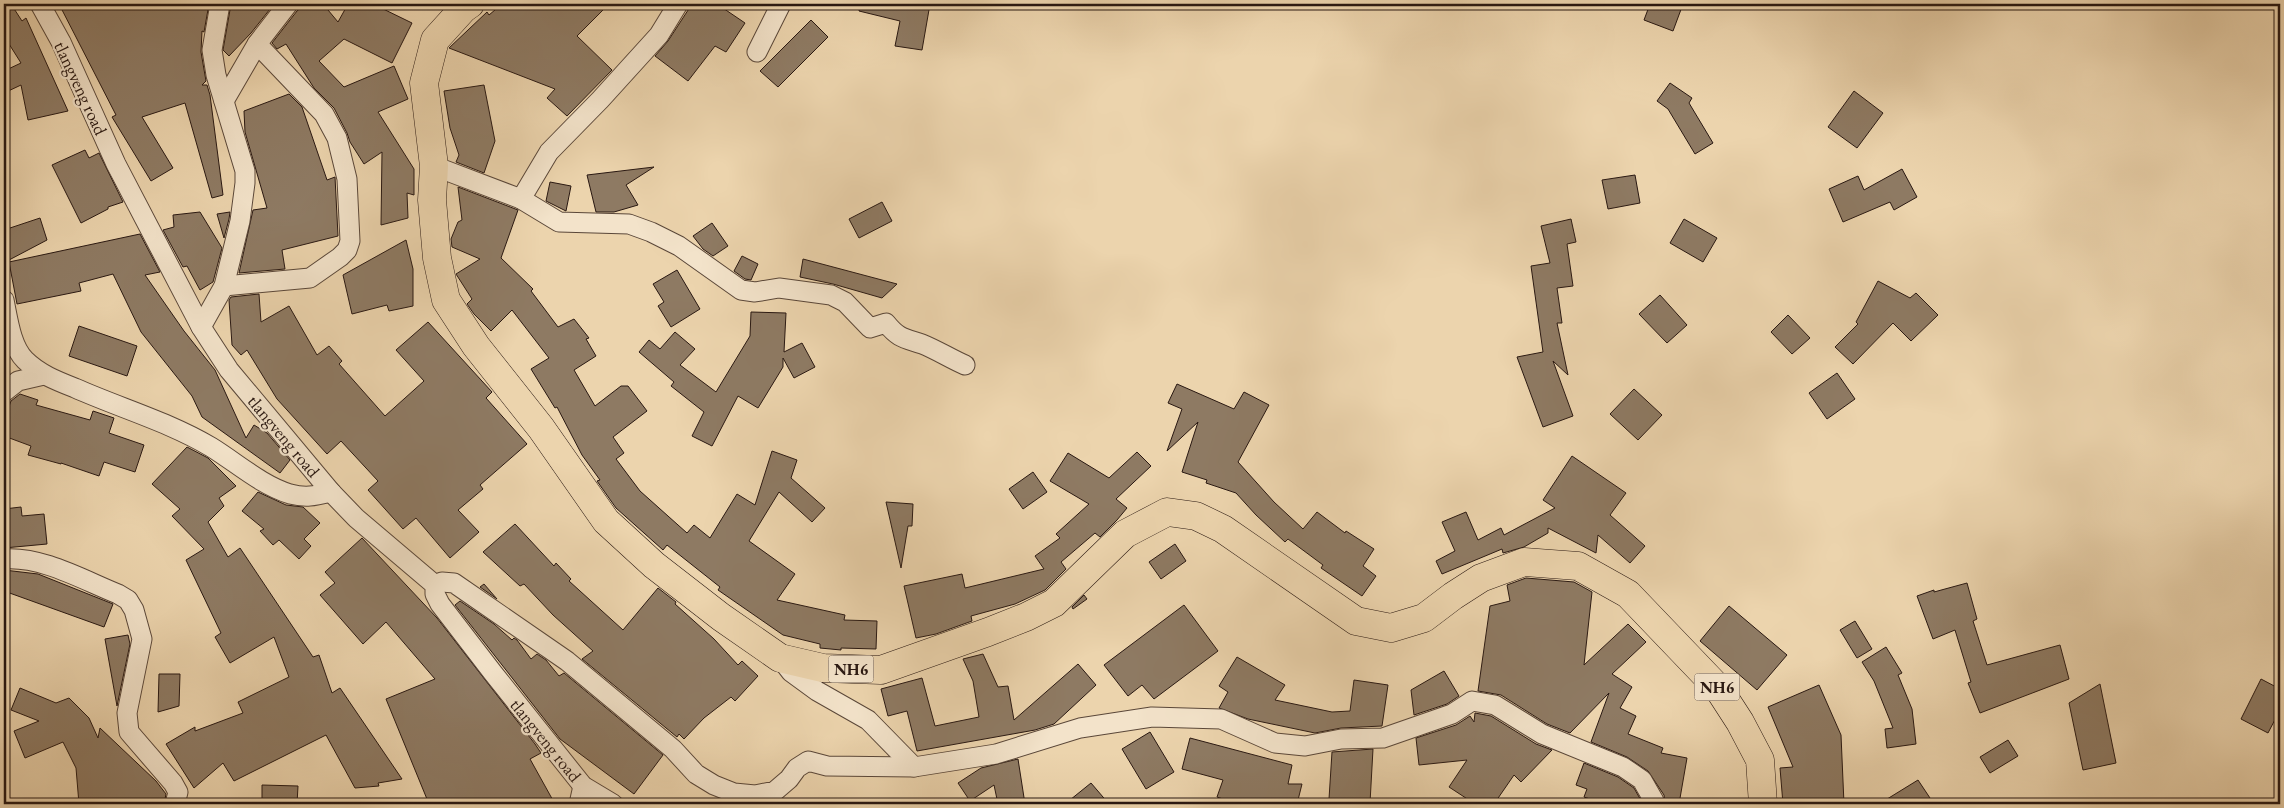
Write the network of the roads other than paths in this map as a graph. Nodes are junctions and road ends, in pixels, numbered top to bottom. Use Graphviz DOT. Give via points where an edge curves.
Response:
graph roads {
  1 [pos="40,4"];
  2 [pos="220,4"];
  3 [pos="288,4"];
  4 [pos="470,4"];
  5 [pos="678,4"];
  6 [pos="782,4"];
  7 [pos="257,44"];
  8 [pos="757,52"];
  9 [pos="224,101"];
  10 [pos="434,166"];
  11 [pos="521,199"];
  12 [pos="224,286"];
  13 [pos="4,300"];
  14 [pos="202,327"];
  15 [pos="965,365"];
  16 [pos="44,375"];
  17 [pos="4,392"];
  18 [pos="330,492"];
  19 [pos="4,559"];
  20 [pos="435,584"];
  21 [pos="780,658"];
  22 [pos="914,767"];
  23 [pos="583,786"];
  24 [pos="175,804"];
  25 [pos="578,804"];
  26 [pos="613,804"];
  27 [pos="1654,804"];
  28 [pos="1763,804"];
  1 -- 14 [label="street, tlangveng road" via="61,42 116,164"];
  2 -- 9 [label="street" via="212,50"];
  3 -- 7 [label="street"];
  4 -- 10 [label="highway, NH6" via="435,40 424,83"];
  5 -- 11 [label="street" via="659,35 549,152"];
  6 -- 8 [label="street"];
  7 -- 9 [label="street"];
  7 -- 12 [label="street" via="324,114 338,138 347,179 350,241 340,257 310,278"];
  9 -- 12 [label="street" via="246,183"];
  10 -- 11 [label="street"];
  10 -- 21 [label="highway, NH6" via="432,200 437,258 444,292 476,346 541,428 606,522 662,571"];
  11 -- 15 [label="street" via="559,222 629,224 651,232 679,246 740,290 756,292 780,288 832,295 845,302 870,328 886,323 896,335"];
  12 -- 14 [label="street"];
  13 -- 16 [label="street" via="13,337 24,359"];
  14 -- 18 [label="street, tlangveng road" via="229,370"];
  16 -- 17 [label="street" via="18,381"];
  16 -- 18 [label="street" via="209,446 267,484 288,493 308,498"];
  18 -- 20 [label="street, tlangveng road"];
  19 -- 24 [label="street" via="17,558 40,564 128,600 142,639 127,713 128,732 173,783 178,792"];
  20 -- 22 [label="street" via="454,583 567,660 674,749 696,774 720,788 755,795 776,791 808,760 827,766"];
  20 -- 23 [label="street, tlangveng road" via="435,594 445,610"];
  21 -- 22 [label="street" via="791,672 817,691 868,720"];
  21 -- 28 [label="highway, NH6" via="823,668 881,670 1011,623 1054,603 1125,534 1167,512 1196,516 1223,529 1356,621 1391,628 1424,618 1482,578 1524,562 1578,566 1628,594 1718,688 1760,760"];
  22 -- 27 [label="street" via="996,754 1080,728 1152,717 1221,719 1275,743 1305,746 1383,738 1452,714 1472,701 1495,705 1542,734 1623,767 1642,780"];
  23 -- 25 [label="street"];
  23 -- 26 [label="street, tlangveng road"];
}
